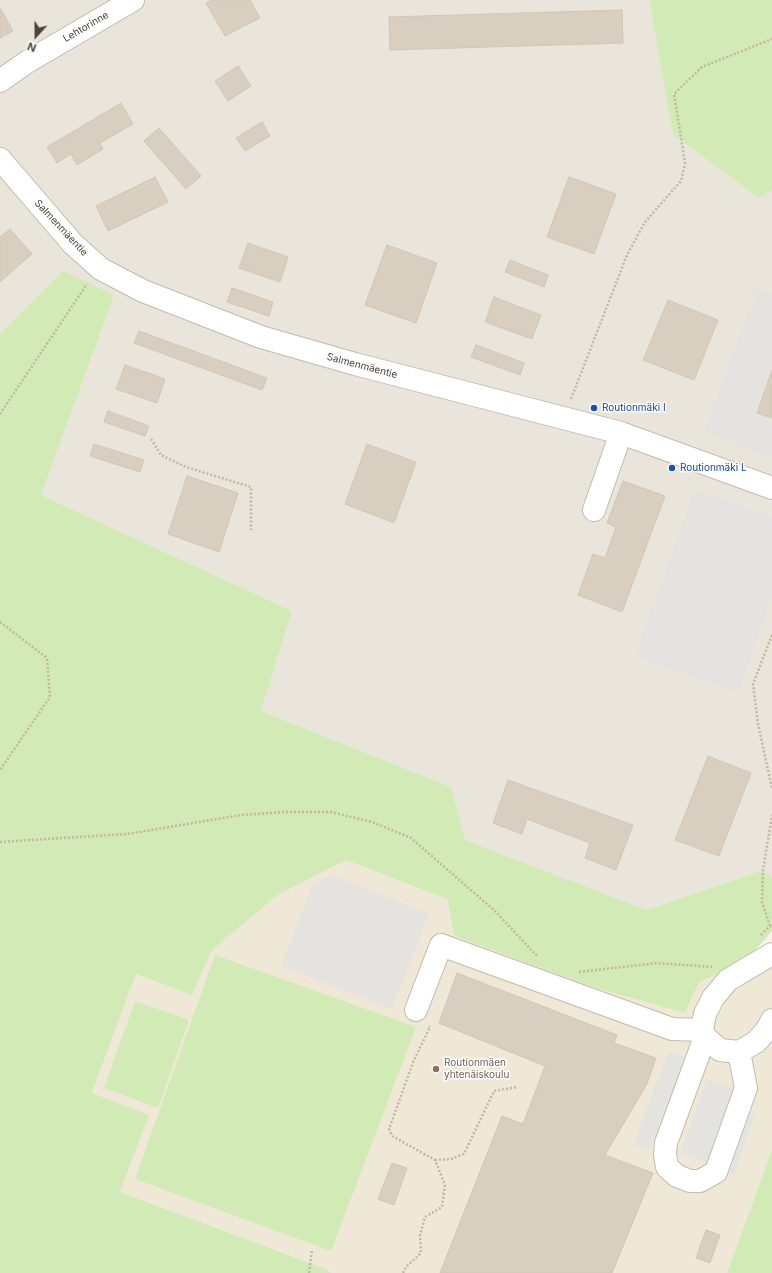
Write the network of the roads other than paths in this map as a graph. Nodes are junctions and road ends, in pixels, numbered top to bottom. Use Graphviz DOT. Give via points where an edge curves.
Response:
graph roads {
  1 [pos="133,0"];
  2 [pos="0,82"];
  3 [pos="0,159"];
  4 [pos="621,433"];
  5 [pos="772,488"];
  6 [pos="594,510"];
  7 [pos="766,946"];
  8 [pos="416,1010"];
  9 [pos="772,1020"];
  10 [pos="704,1033"];
  11 [pos="739,1052"];
  1 -- 2 [label="street, Lehtorinne" via="27,62"];
  3 -- 4 [label="street, Salmenmäentie" via="73,244 101,269 143,291 261,337"];
  4 -- 5 [label="street, Salmenmäentie"];
  4 -- 6 [label="street"];
  7 -- 10 [label="street" via="728,980 713,998 704,1014"];
  8 -- 10 [label="street" via="441,945 672,1029"];
  9 -- 11 [label="street" via="756,1042"];
  10 -- 11 [label="street" via="720,1050"];
  10 -- 11 [label="street" via="666,1143 664,1154 667,1167 677,1176 690,1181 700,1181 716,1172 746,1088"];
}
